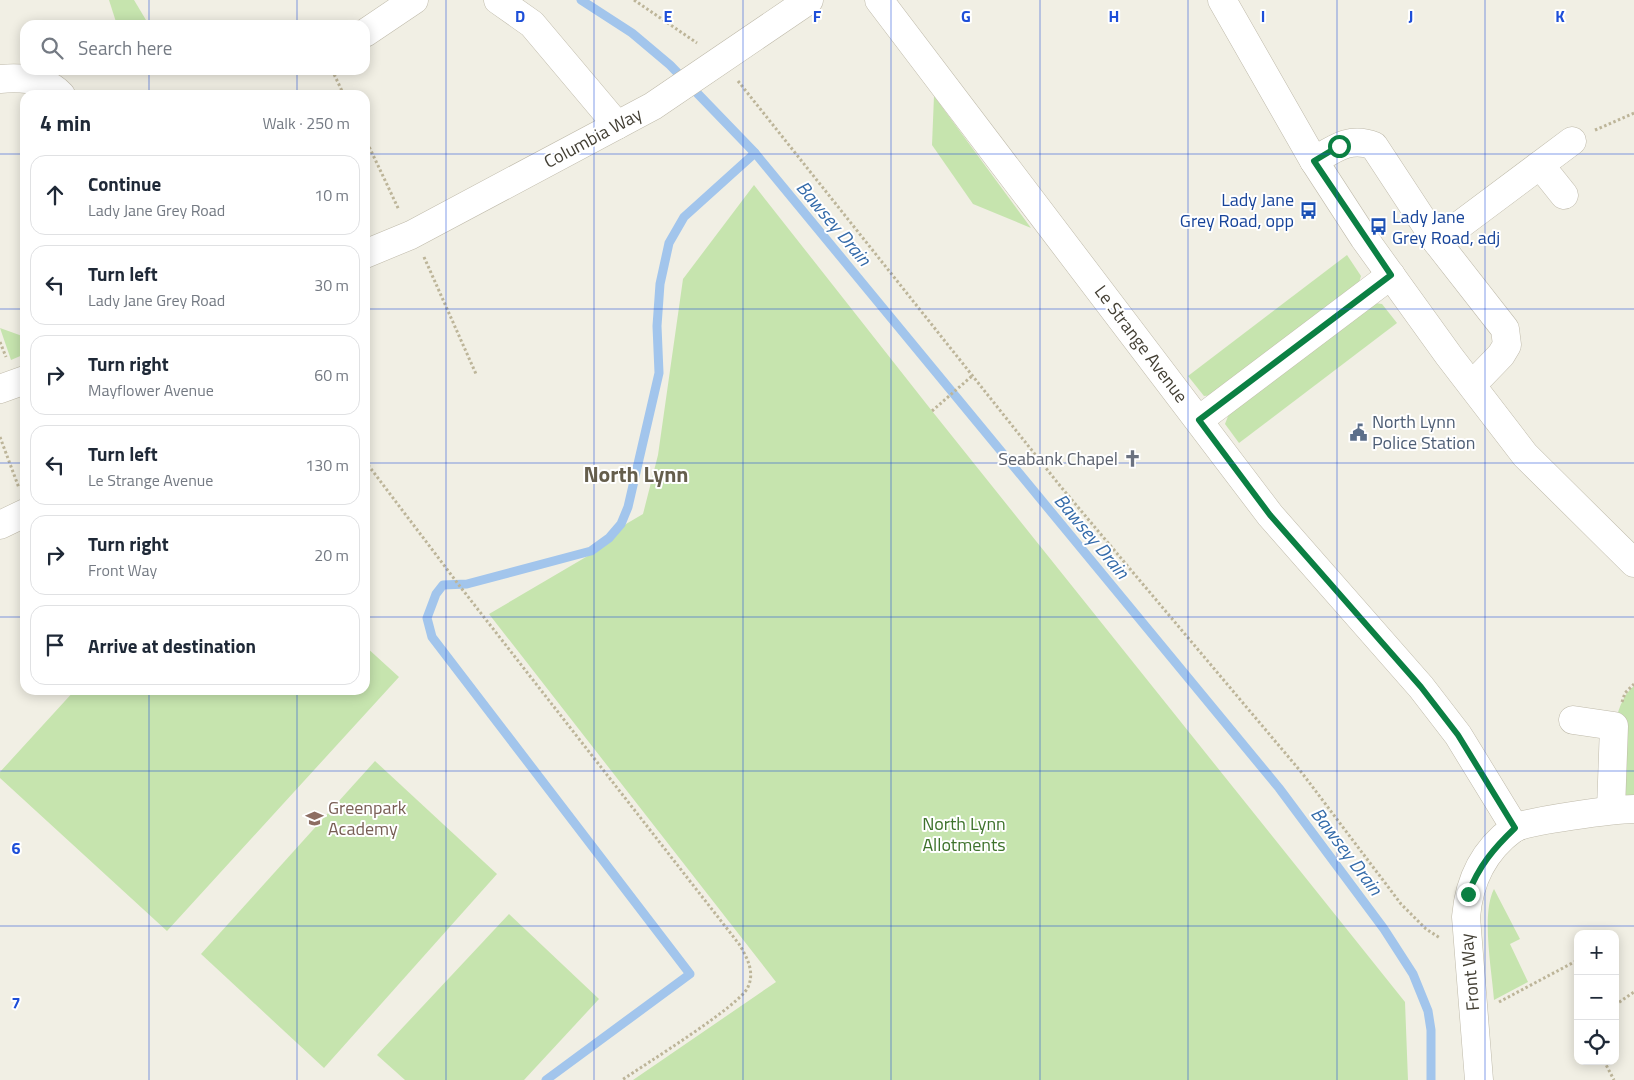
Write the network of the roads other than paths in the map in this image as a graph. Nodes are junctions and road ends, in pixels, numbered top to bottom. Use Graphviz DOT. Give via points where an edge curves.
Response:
graph roads {
  1 [pos="414,0"];
  2 [pos="498,0"];
  3 [pos="809,0"];
  4 [pos="879,0"];
  5 [pos="1222,0"];
  6 [pos="370,30"];
  7 [pos="0,79"];
  8 [pos="53,90"];
  9 [pos="617,125"];
  10 [pos="1572,141"];
  11 [pos="1314,161"];
  12 [pos="1540,165"];
  13 [pos="1564,195"];
  14 [pos="1438,242"];
  15 [pos="370,252"];
  16 [pos="1391,275"];
  17 [pos="20,382"];
  18 [pos="1473,384"];
  19 [pos="0,389"];
  20 [pos="1199,420"];
  21 [pos="20,507"];
  22 [pos="0,525"];
  23 [pos="1630,551"];
  24 [pos="1573,720"];
  25 [pos="1623,809"];
  26 [pos="1515,828"];
  27 [pos="1479,1080"];
  1 -- 6 [label="street"];
  2 -- 9 [label="street" via="532,24"];
  3 -- 9 [label="street, Columbia Way" via="653,106"];
  4 -- 20 [label="street, Le Strange Avenue"];
  5 -- 11 [label="street"];
  7 -- 8 [label="street" via="16,77 39,82"];
  9 -- 15 [label="street, Columbia Way" via="411,235"];
  10 -- 12 [label="street"];
  11 -- 14 [label="street" via="1339,146 1361,141 1374,146"];
  11 -- 16 [label="street"];
  12 -- 13 [label="street"];
  12 -- 14 [label="street"];
  14 -- 18 [label="street" via="1505,329 1506,345 1501,355"];
  16 -- 18 [label="street"];
  16 -- 20 [label="street"];
  17 -- 19 [label="street"];
  18 -- 23 [label="street" via="1525,456"];
  20 -- 26 [label="street, Le Strange Avenue" via="1270,515 1421,687 1458,735"];
  21 -- 22 [label="street"];
  24 -- 25 [label="street" via="1614,726"];
  25 -- 26 [label="street"];
  26 -- 27 [label="street, Front Way" via="1491,851 1477,871 1468,894 1466,917"];
}
